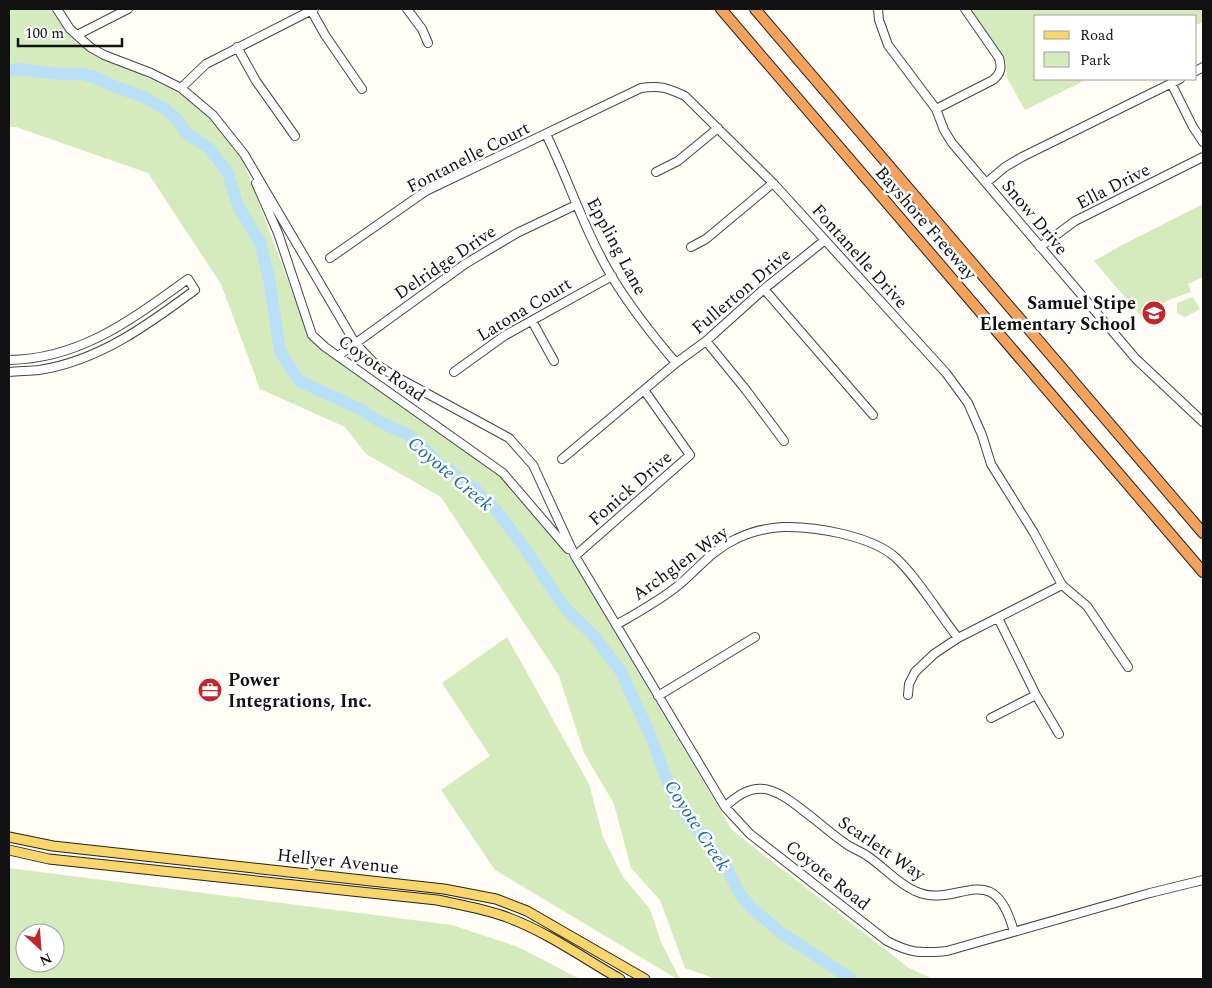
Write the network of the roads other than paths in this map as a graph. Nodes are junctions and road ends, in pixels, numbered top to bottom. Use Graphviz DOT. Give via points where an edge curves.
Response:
graph roads {
  1 [pos="57,9"];
  2 [pos="128,9"];
  3 [pos="312,9"];
  4 [pos="407,9"];
  5 [pos="721,9"];
  6 [pos="756,9"];
  7 [pos="878,9"];
  8 [pos="965,9"];
  9 [pos="77,35"];
  10 [pos="428,43"];
  11 [pos="237,47"];
  12 [pos="1178,80"];
  13 [pos="1171,83"];
  14 [pos="181,88"];
  15 [pos="362,89"];
  16 [pos="936,108"];
  17 [pos="718,128"];
  18 [pos="546,134"];
  19 [pos="295,136"];
  20 [pos="1203,142"];
  21 [pos="244,154"];
  22 [pos="1203,157"];
  23 [pos="656,172"];
  24 [pos="773,182"];
  25 [pos="986,183"];
  26 [pos="576,205"];
  27 [pos="825,240"];
  28 [pos="1040,247"];
  29 [pos="690,248"];
  30 [pos="330,258"];
  31 [pos="612,276"];
  32 [pos="764,289"];
  33 [pos="532,320"];
  34 [pos="706,340"];
  35 [pos="355,343"];
  36 [pos="338,356"];
  37 [pos="9,360"];
  38 [pos="554,361"];
  39 [pos="676,363"];
  40 [pos="9,372"];
  41 [pos="454,372"];
  42 [pos="644,390"];
  43 [pos="873,415"];
  44 [pos="1203,422"];
  45 [pos="784,441"];
  46 [pos="562,459"];
  47 [pos="1203,533"];
  48 [pos="574,556"];
  49 [pos="1203,572"];
  50 [pos="1062,585"];
  51 [pos="998,618"];
  52 [pos="616,625"];
  53 [pos="755,637"];
  54 [pos="958,638"];
  55 [pos="1128,667"];
  56 [pos="908,694"];
  57 [pos="1036,695"];
  58 [pos="658,696"];
  59 [pos="991,718"];
  60 [pos="1059,734"];
  61 [pos="725,807"];
  62 [pos="9,837"];
  63 [pos="9,850"];
  64 [pos="269,870"];
  65 [pos="1203,880"];
  66 [pos="269,883"];
  67 [pos="555,927"];
  68 [pos="1014,932"];
  69 [pos="549,938"];
  70 [pos="620,979"];
  71 [pos="645,979"];
  1 -- 9 [label="street, Coyote Road"];
  2 -- 9 [label="street"];
  3 -- 11 [label="street"];
  3 -- 15 [label="street" via="325,35"];
  4 -- 10 [label="street"];
  5 -- 49 [label="highway, Bayshore Freeway"];
  6 -- 47 [label="highway, Bayshore Freeway"];
  7 -- 16 [label="street, Snow Drive" via="888,44"];
  8 -- 16 [label="street" via="999,58 1000,74"];
  9 -- 14 [label="street, Coyote Road" via="104,55"];
  11 -- 14 [label="street" via="206,64"];
  11 -- 19 [label="street" via="256,81"];
  12 -- 13 [label="street"];
  13 -- 20 [label="street"];
  13 -- 25 [label="street" via="1022,157"];
  14 -- 21 [label="street, Coyote Road" via="213,115"];
  16 -- 25 [label="street, Snow Drive" via="952,143"];
  17 -- 18 [label="street, Fontanelle Drive" via="685,96 656,86 642,88"];
  17 -- 23 [label="street" via="678,161"];
  17 -- 24 [label="street, Fontanelle Drive"];
  18 -- 26 [label="street, Eppling Lane"];
  18 -- 30 [label="street, Fontanelle Court" via="426,191"];
  21 -- 35 [label="street, Coyote Road"];
  21 -- 36 [label="street, Coyote Road" via="278,233 312,335"];
  22 -- 28 [label="street, Ella Drive" via="1075,222"];
  24 -- 27 [label="street, Fontanelle Drive"];
  24 -- 29 [label="street" via="706,239"];
  25 -- 28 [label="street, Snow Drive"];
  26 -- 31 [label="street, Eppling Lane"];
  26 -- 35 [label="street, Delridge Drive" via="517,233 465,264"];
  27 -- 32 [label="street, Fullerton Drive"];
  27 -- 50 [label="street, Fontanelle Drive" via="946,373 968,403 991,464"];
  28 -- 44 [label="street, Snow Drive" via="1136,359"];
  31 -- 33 [label="street, Latona Court"];
  31 -- 39 [label="street, Eppling Lane" via="644,324"];
  32 -- 34 [label="street, Fullerton Drive"];
  32 -- 43 [label="street"];
  33 -- 38 [label="street"];
  33 -- 41 [label="street, Latona Court"];
  34 -- 39 [label="street, Fullerton Drive"];
  34 -- 45 [label="street"];
  35 -- 36 [label="street, Delridge Drive"];
  35 -- 48 [label="street, Coyote Road" via="373,362 393,376 509,438 533,465"];
  36 -- 48 [label="street, Coyote Road" via="504,473"];
  37 -- 40 [label="street" via="37,357 88,342 127,322 188,279 195,290 134,334 104,349 40,370"];
  39 -- 42 [label="street, Fullerton Drive"];
  42 -- 46 [label="street, Fullerton Drive"];
  42 -- 48 [label="street, Fonick Drive" via="690,455"];
  48 -- 52 [label="street, Coyote Road"];
  50 -- 51 [label="street"];
  50 -- 55 [label="street" via="1087,606"];
  51 -- 54 [label="street"];
  51 -- 57 [label="street"];
  52 -- 54 [label="street, Archglen Way" via="675,588 708,556 735,539 758,531 804,528 859,538 894,556"];
  52 -- 58 [label="street, Coyote Road"];
  53 -- 58 [label="street"];
  54 -- 56 [label="street" via="915,672"];
  57 -- 59 [label="street"];
  57 -- 60 [label="street"];
  58 -- 61 [label="street, Coyote Road"];
  61 -- 68 [label="street, Coyote Road" via="750,834 903,950 919,954 947,951"];
  61 -- 68 [label="street, Scarlett Way" via="750,790 766,789 783,796 917,892 938,896 972,889 993,894 1005,906"];
  62 -- 64 [label="main road, Hellyer Avenue" via="53,846"];
  63 -- 66 [label="main road, Hellyer Avenue" via="49,858"];
  64 -- 66 [label="main road"];
  64 -- 67 [label="main road, Hellyer Avenue" via="470,893 527,911"];
  65 -- 68 [label="street, Coyote Road"];
  66 -- 69 [label="main road, Hellyer Avenue" via="437,900 489,911"];
  67 -- 69 [label="main road"];
  67 -- 71 [label="main road, Hellyer Avenue"];
  69 -- 70 [label="main road, Hellyer Avenue"];
}
